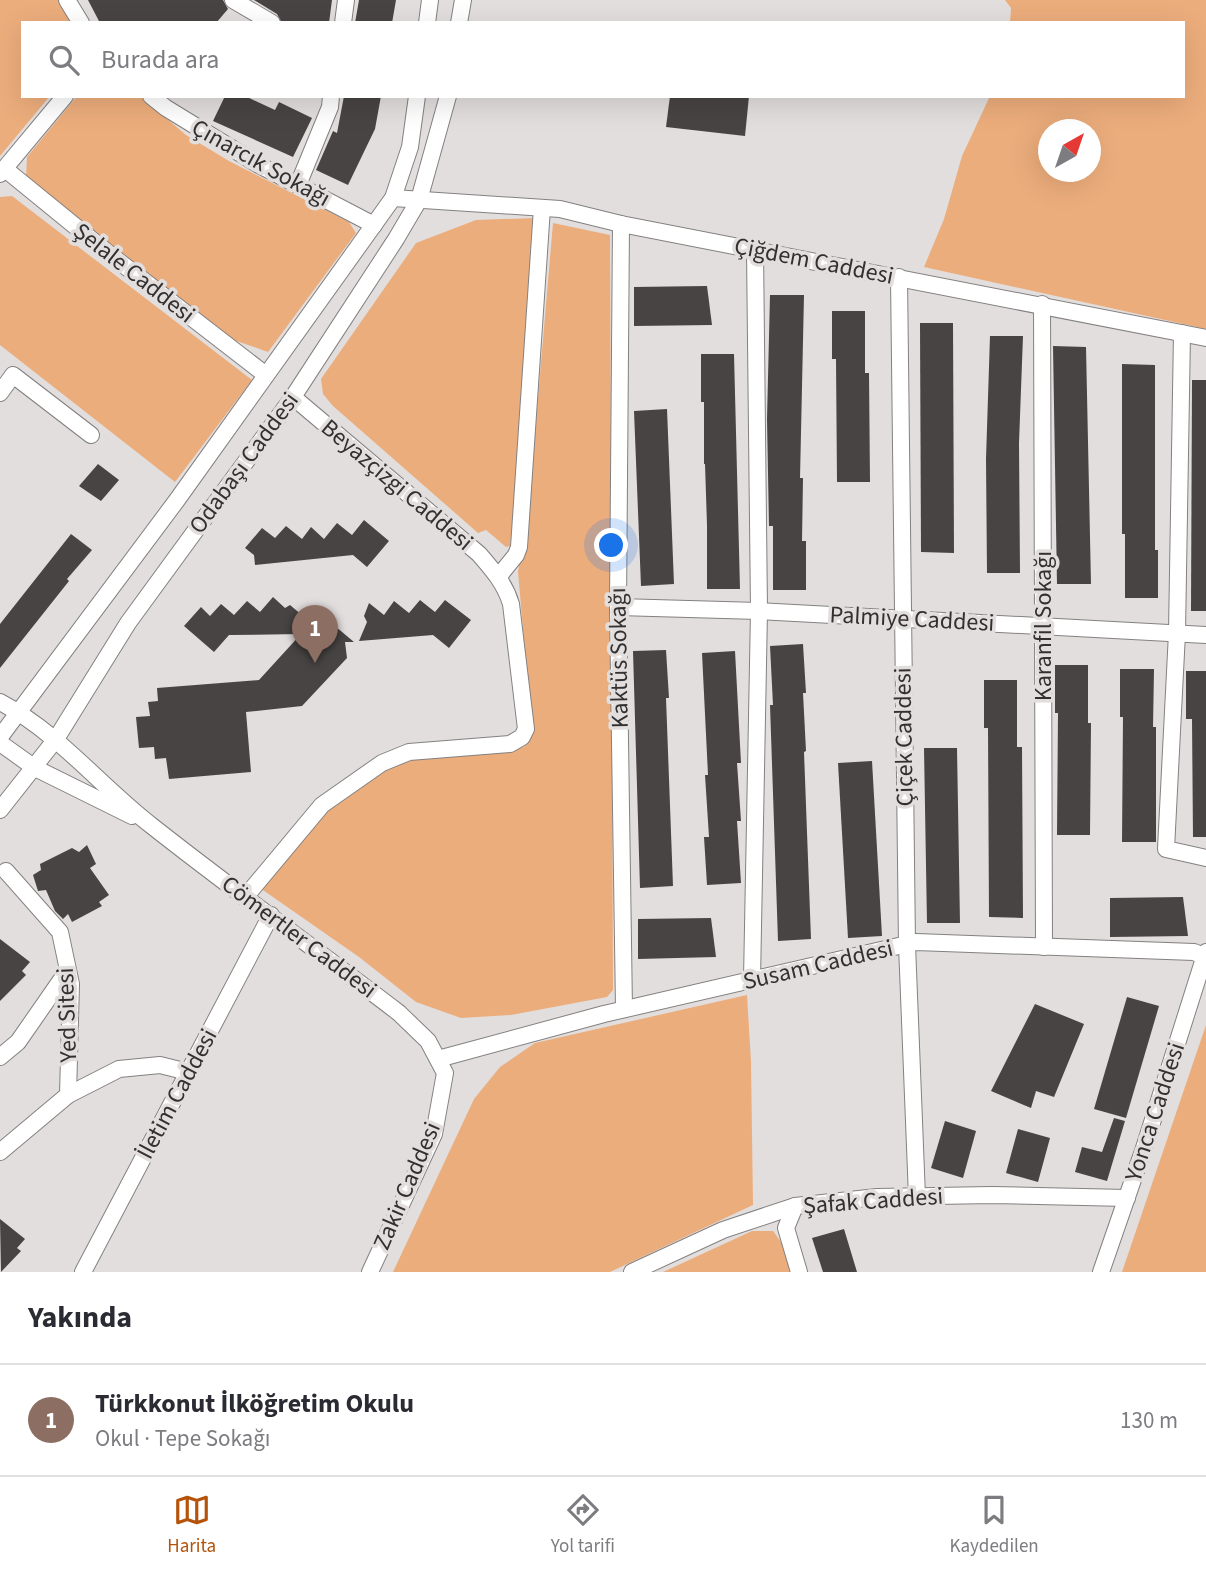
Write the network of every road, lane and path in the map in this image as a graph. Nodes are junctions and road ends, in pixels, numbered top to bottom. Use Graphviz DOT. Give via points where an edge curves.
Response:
graph roads {
  1 [pos="66,0"];
  2 [pos="233,0"];
  3 [pos="346,0"];
  4 [pos="430,0"];
  5 [pos="463,0"];
  6 [pos="79,21"];
  7 [pos="269,21"];
  8 [pos="343,21"];
  9 [pos="426,21"];
  10 [pos="459,21"];
  11 [pos="63,98"];
  12 [pos="154,98"];
  13 [pos="331,98"];
  14 [pos="417,98"];
  15 [pos="447,98"];
  16 [pos="2,171"];
  17 [pos="298,185"];
  18 [pos="393,198"];
  19 [pos="419,200"];
  20 [pos="542,208"];
  21 [pos="621,223"];
  22 [pos="374,225"];
  23 [pos="755,250"];
  24 [pos="898,277"];
  25 [pos="1042,304"];
  26 [pos="1182,332"];
  27 [pos="1206,338"];
  28 [pos="266,375"];
  29 [pos="0,393"];
  30 [pos="293,397"];
  31 [pos="91,435"];
  32 [pos="499,576"];
  33 [pos="618,607"];
  34 [pos="760,611"];
  35 [pos="903,619"];
  36 [pos="1043,626"];
  37 [pos="1177,633"];
  38 [pos="1206,635"];
  39 [pos="0,702"];
  40 [pos="19,712"];
  41 [pos="0,737"];
  42 [pos="56,739"];
  43 [pos="0,743"];
  44 [pos="35,768"];
  45 [pos="0,810"];
  46 [pos="150,825"];
  47 [pos="1206,858"];
  48 [pos="6,871"];
  49 [pos="246,896"];
  50 [pos="271,915"];
  51 [pos="907,945"];
  52 [pos="1044,947"];
  53 [pos="1205,955"];
  54 [pos="68,970"];
  55 [pos="751,980"];
  56 [pos="624,1009"];
  57 [pos="0,1057"];
  58 [pos="438,1059"];
  59 [pos="188,1072"];
  60 [pos="68,1096"];
  61 [pos="0,1152"];
  62 [pos="916,1196"];
  63 [pos="1127,1198"];
  64 [pos="794,1206"];
  65 [pos="83,1272"];
  66 [pos="370,1272"];
  67 [pos="632,1272"];
  68 [pos="799,1272"];
  69 [pos="1101,1272"];
  1 -- 6 [label="street"];
  2 -- 7 [label="street"];
  3 -- 8 [label="street"];
  4 -- 9 [label="street"];
  5 -- 10 [label="street"];
  11 -- 16 [label="street"];
  12 -- 17 [label="street, Çınarcık Sokağı"];
  13 -- 17 [label="street"];
  14 -- 18 [label="street, Odabaşı Caddesi" via="410,147"];
  15 -- 19 [label="street, Odabaşı Caddesi"];
  16 -- 28 [label="street, Şelale Caddesi"];
  17 -- 22 [label="street, Çınarcık Sokağı"];
  18 -- 19 [label="street, Çiğdem Caddesi"];
  18 -- 22 [label="street, Odabaşı Caddesi"];
  19 -- 20 [label="street, Çiğdem Caddesi"];
  19 -- 30 [label="street, Odabaşı Caddesi"];
  20 -- 21 [label="street, Çiğdem Caddesi"];
  20 -- 32 [label="street" via="519,547"];
  21 -- 23 [label="street, Çiğdem Caddesi"];
  21 -- 33 [label="street, Kaktüs Sokağı"];
  22 -- 28 [label="street, Odabaşı Caddesi"];
  23 -- 24 [label="street, Çiğdem Caddesi"];
  23 -- 34 [label="street"];
  24 -- 25 [label="street, Çiğdem Caddesi"];
  24 -- 35 [label="street, Çiçek Caddesi"];
  25 -- 26 [label="street, Çiğdem Caddesi"];
  25 -- 36 [label="street, Karanfil Sokağı"];
  26 -- 27 [label="street, Çiğdem Caddesi"];
  26 -- 37 [label="street"];
  28 -- 40 [label="street, Odabaşı Caddesi"];
  29 -- 31 [label="street" via="13,375"];
  30 -- 32 [label="street, Beyazçizgi Caddesi"];
  30 -- 42 [label="street, Odabaşı Caddesi" via="128,623"];
  32 -- 49 [label="street" via="512,604 526,729 522,737 510,744 409,752 382,763 322,804"];
  33 -- 34 [label="street, Palmiye Caddesi"];
  33 -- 56 [label="street, Kaktüs Sokağı"];
  34 -- 35 [label="street, Palmiye Caddesi"];
  34 -- 55 [label="street"];
  35 -- 36 [label="street, Palmiye Caddesi"];
  35 -- 51 [label="street, Çiçek Caddesi"];
  36 -- 37 [label="street, Palmiye Caddesi"];
  36 -- 52 [label="street, Karanfil Sokağı"];
  37 -- 38 [label="street, Palmiye Caddesi"];
  37 -- 47 [label="street" via="1166,849"];
  39 -- 40 [label="street, Cömertler Caddesi"];
  40 -- 41 [label="street, Odabaşı Caddesi"];
  40 -- 42 [label="street, Cömertler Caddesi"];
  42 -- 44 [label="street, Odabaşı Caddesi"];
  42 -- 46 [label="street, Cömertler Caddesi"];
  43 -- 44 [label="street, Cömertler Caddesi"];
  44 -- 45 [label="street, Odabaşı Caddesi"];
  44 -- 46 [label="street, Cömertler Caddesi"];
  46 -- 49 [label="street, Cömertler Caddesi"];
  48 -- 54 [label="street, Yed Sitesi" via="60,932"];
  49 -- 50 [label="street, Cömertler Caddesi"];
  50 -- 58 [label="street, Cömertler Caddesi" via="399,1013 428,1041"];
  50 -- 59 [label="street, İletim Caddesi"];
  51 -- 52 [label="street, Susam Caddesi"];
  51 -- 55 [label="street, Susam Caddesi"];
  51 -- 62 [label="street, Çiçek Caddesi"];
  52 -- 53 [label="street, Susam Caddesi"];
  53 -- 63 [label="street, Yonca Caddesi"];
  54 -- 57 [label="street" via="18,1042"];
  54 -- 60 [label="street, Yed Sitesi"];
  55 -- 56 [label="street, Susam Caddesi"];
  56 -- 58 [label="street, Susam Caddesi"];
  58 -- 66 [label="street, Zakir Caddesi" via="445,1073 434,1134"];
  59 -- 60 [label="street" via="160,1065 119,1069"];
  59 -- 65 [label="street, İletim Caddesi"];
  60 -- 61 [label="street"];
  62 -- 63 [label="street, Şafak Caddesi"];
  62 -- 64 [label="street, Şafak Caddesi"];
  63 -- 69 [label="street, Yonca Caddesi"];
  64 -- 67 [label="street, Şafak Caddesi" via="723,1230"];
  64 -- 68 [label="street" via="786,1228"];
}
